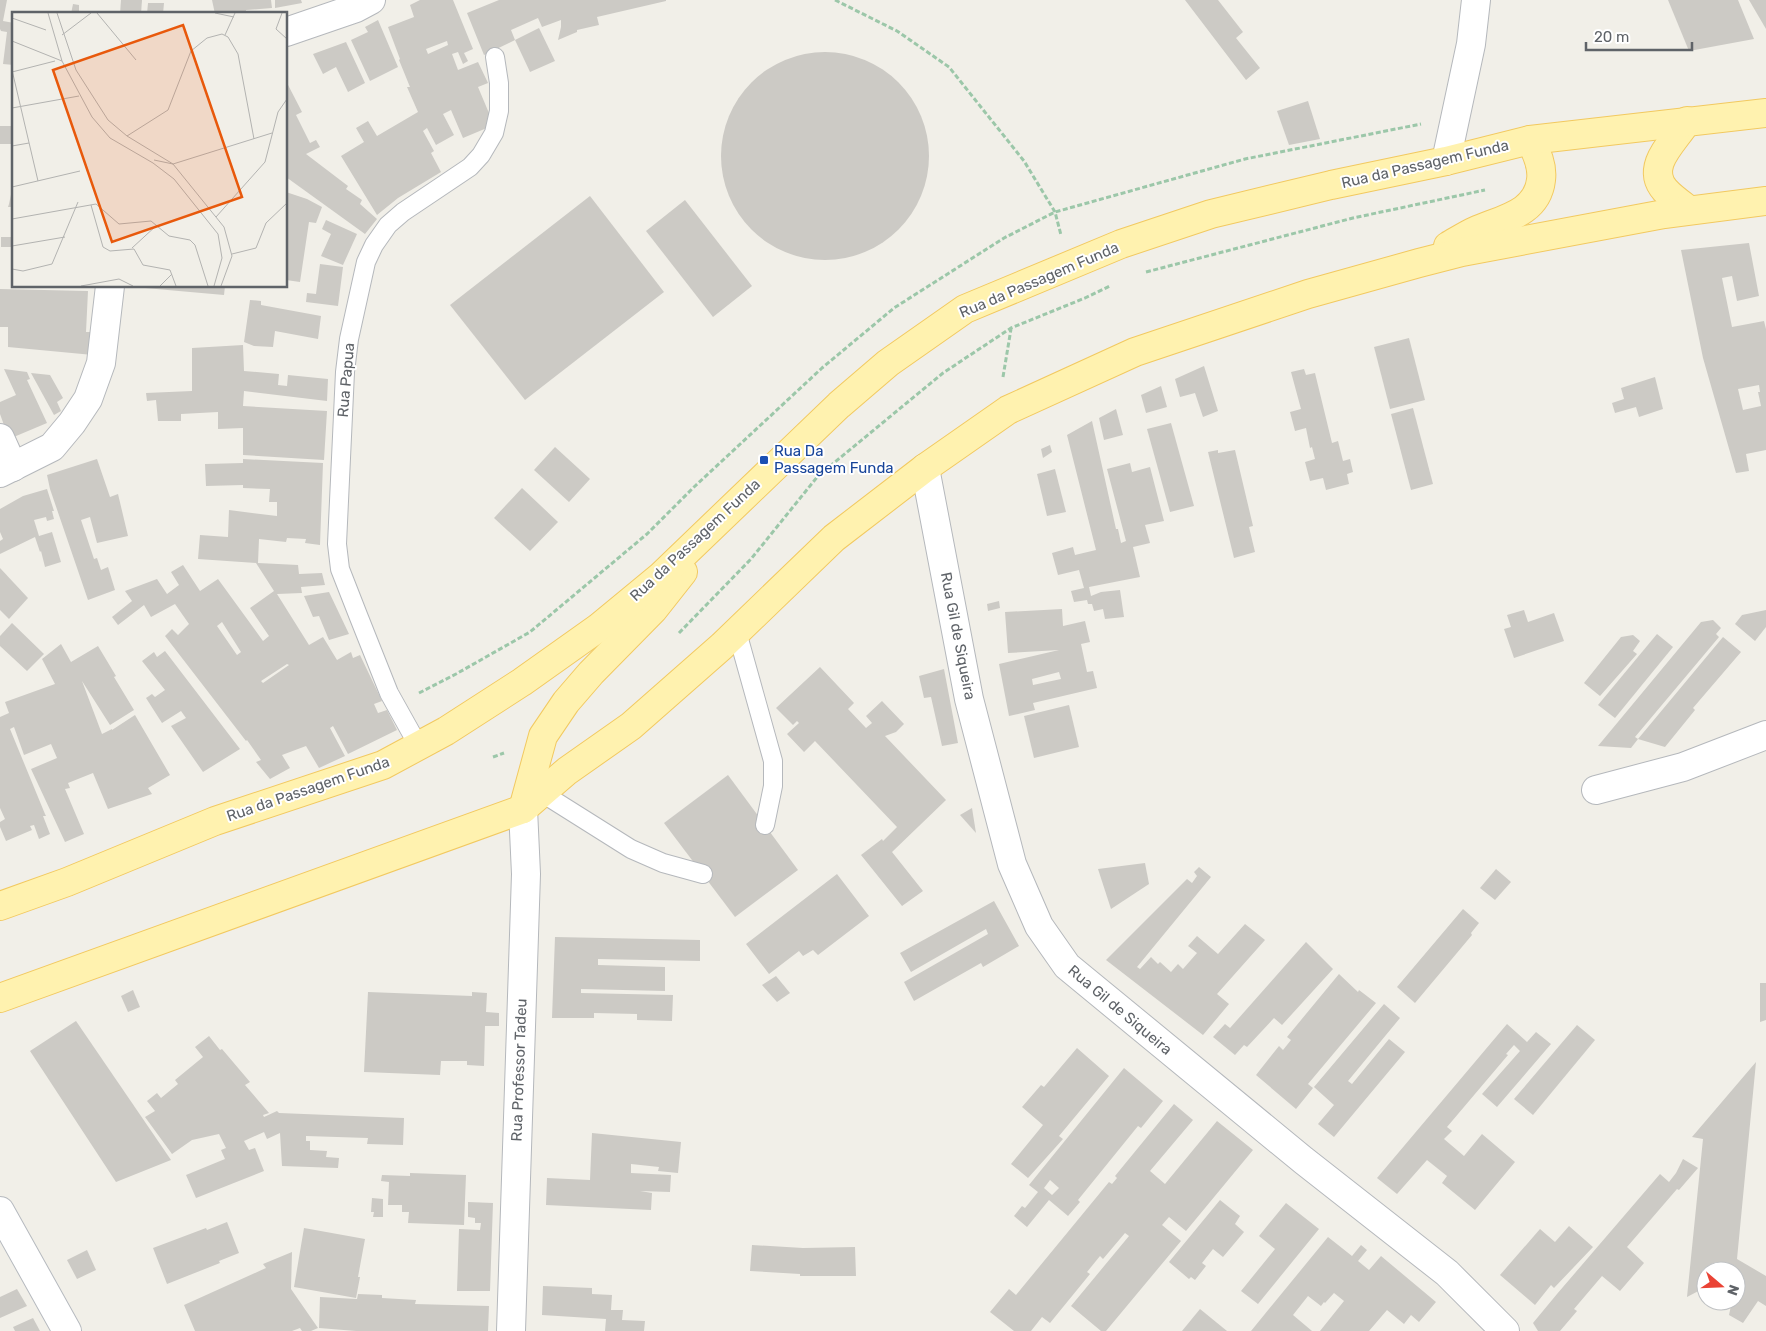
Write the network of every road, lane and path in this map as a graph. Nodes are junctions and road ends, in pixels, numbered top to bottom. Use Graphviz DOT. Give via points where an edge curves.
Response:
graph roads {
  1 [pos="371,0"];
  2 [pos="836,0"];
  3 [pos="1476,0"];
  4 [pos="288,31"];
  5 [pos="495,57"];
  6 [pos="1766,113"];
  7 [pos="1687,121"];
  8 [pos="1530,140"];
  9 [pos="1446,161"];
  10 [pos="1766,202"];
  11 [pos="1689,210"];
  12 [pos="1056,212"];
  13 [pos="1419,263"];
  14 [pos="110,288"];
  15 [pos="1011,328"];
  16 [pos="1008,410"];
  17 [pos="0,438"];
  18 [pos="926,468"];
  19 [pos="7,470"];
  20 [pos="706,531"];
  21 [pos="738,632"];
  22 [pos="1766,735"];
  23 [pos="418,745"];
  24 [pos="1596,790"];
  25 [pos="533,801"];
  26 [pos="765,825"];
  27 [pos="703,874"];
  28 [pos="0,906"];
  29 [pos="0,998"];
  30 [pos="0,1211"];
  31 [pos="67,1331"];
  32 [pos="511,1331"];
  33 [pos="1505,1331"];
  1 -- 4 [label="street"];
  2 -- 12 [label="path" via="897,32 949,67 1024,161"];
  3 -- 9 [label="street" via="1471,44"];
  5 -- 23 [label="lane, Rua Papua" via="499,111 494,133 470,167 403,212 388,225 374,245 366,262 344,372 337,544 340,570 389,693"];
  6 -- 7 [label="main road, Rua da Passagem Funda"];
  7 -- 8 [label="main road, Rua da Passagem Funda"];
  7 -- 11 [label="main road" via="1660,161 1658,178 1666,192"];
  8 -- 9 [label="main road, Rua da Passagem Funda"];
  8 -- 13 [label="main road" via="1537,154 1541,177 1540,191 1533,203"];
  9 -- 20 [label="main road, Rua da Passagem Funda" via="1211,214 1121,244 965,309 888,364"];
  10 -- 11 [label="main road"];
  11 -- 13 [label="main road" via="1462,252"];
  13 -- 16 [label="main road" via="1308,294 1135,352"];
  14 -- 19 [label="street" via="101,363 88,399 52,447"];
  15 -- 16 [label="path" via="1001,391"];
  16 -- 18 [label="main road"];
  17 -- 19 [label="street"];
  18 -- 21 [label="main road" via="834,538"];
  18 -- 33 [label="street, Rua Gil de Siqueira" via="969,699 1012,864 1039,926 1067,966 1303,1160 1447,1272"];
  20 -- 23 [label="main road, Rua da Passagem Funda" via="661,576 598,628 522,682"];
  20 -- 25 [label="main road" via="682,574 653,610 566,702 543,736"];
  21 -- 25 [label="main road" via="631,726 567,771"];
  21 -- 26 [label="lane" via="773,761 773,786"];
  22 -- 24 [label="street" via="1683,767"];
  23 -- 28 [label="main road, Rua da Passagem Funda" via="383,765 216,821"];
  25 -- 27 [label="lane" via="631,849"];
  25 -- 29 [label="main road"];
  25 -- 32 [label="street, Rua Professor Tadeu" via="526,874"];
  30 -- 31 [label="street"];
}
